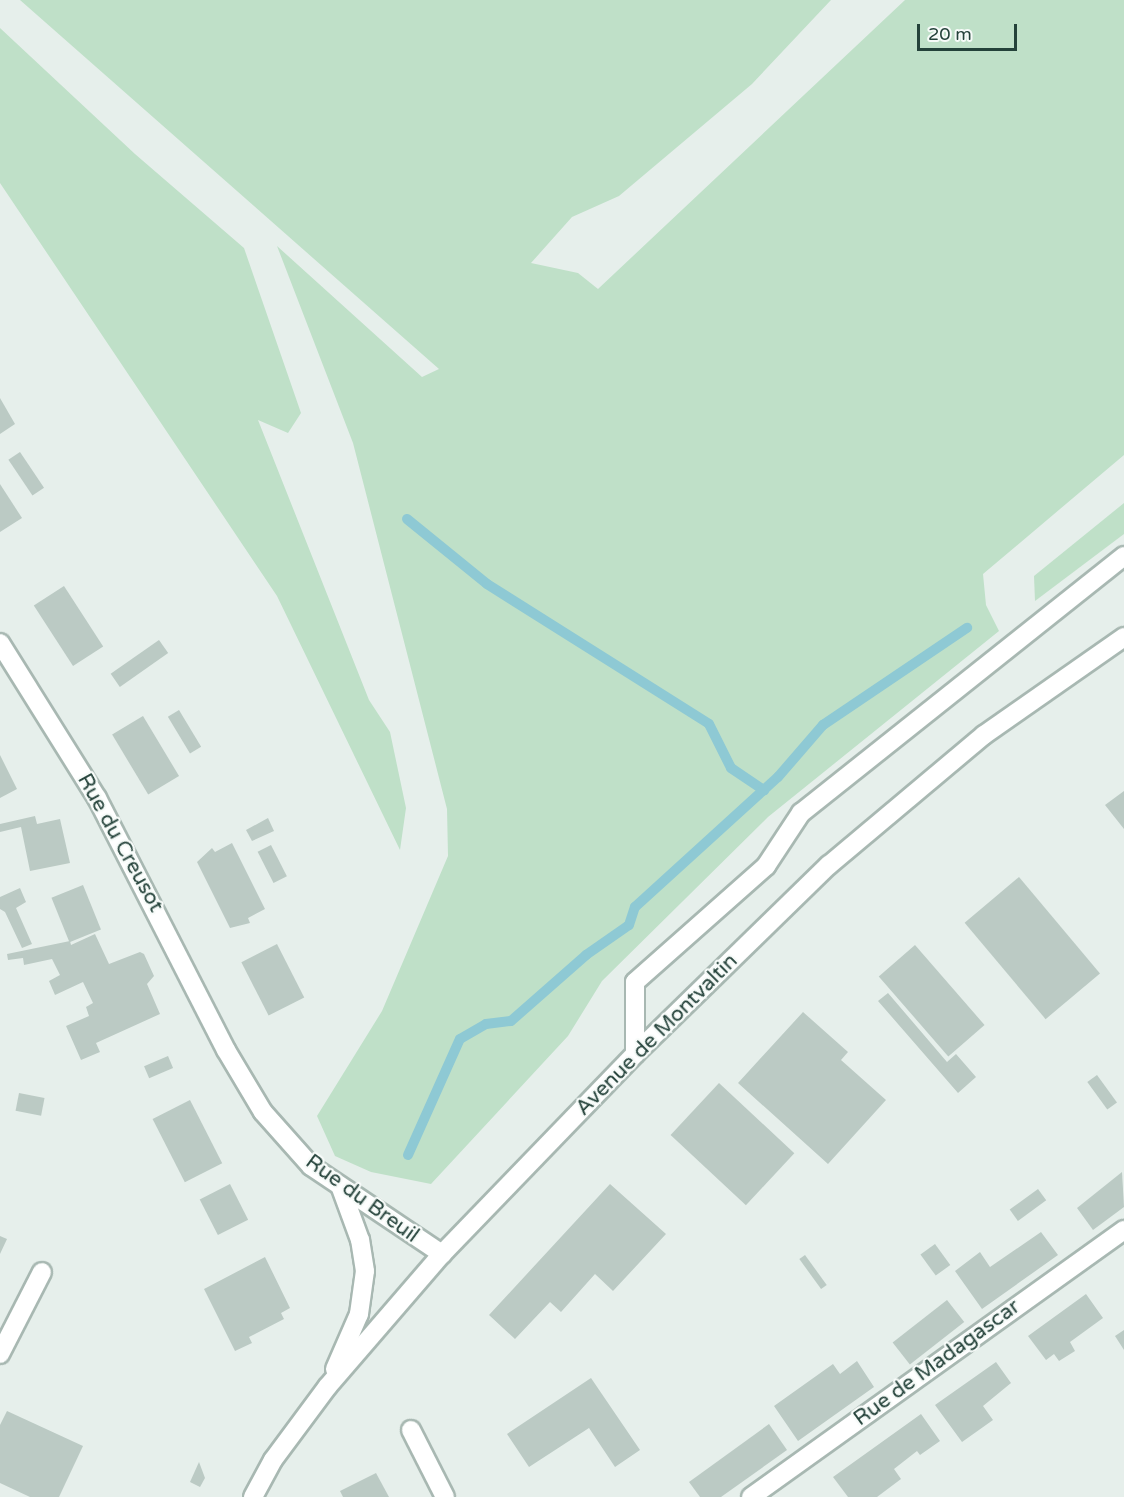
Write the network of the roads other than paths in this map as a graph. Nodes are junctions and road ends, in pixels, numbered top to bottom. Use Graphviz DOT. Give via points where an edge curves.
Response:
graph roads {
  1 [pos="1124,556"];
  2 [pos="1124,637"];
  3 [pos="0,643"];
  4 [pos="226,1050"];
  5 [pos="635,1054"];
  6 [pos="341,1188"];
  7 [pos="1124,1230"];
  8 [pos="442,1254"];
  9 [pos="42,1272"];
  10 [pos="0,1354"];
  11 [pos="328,1386"];
  12 [pos="411,1430"];
  13 [pos="254,1497"];
  14 [pos="445,1497"];
  15 [pos="751,1497"];
  1 -- 5 [label="street" via="801,813 766,866 635,982"];
  2 -- 5 [label="street, Avenue de Montvaltin" via="984,735 829,865"];
  3 -- 4 [label="street, Rue du Creusot" via="97,798"];
  4 -- 6 [label="street, Rue du Breuil" via="246,1088 275,1127 311,1166"];
  5 -- 8 [label="street, Avenue de Montvaltin"];
  6 -- 8 [label="street, Rue du Breuil"];
  6 -- 11 [label="street" via="360,1240 365,1270 359,1314"];
  7 -- 15 [label="street, Rue de Madagascar"];
  8 -- 11 [label="street, Avenue de Montvaltin"];
  9 -- 10 [label="street"];
  11 -- 13 [label="street, Avenue de Montvaltin" via="273,1460"];
  12 -- 14 [label="street"];
}
